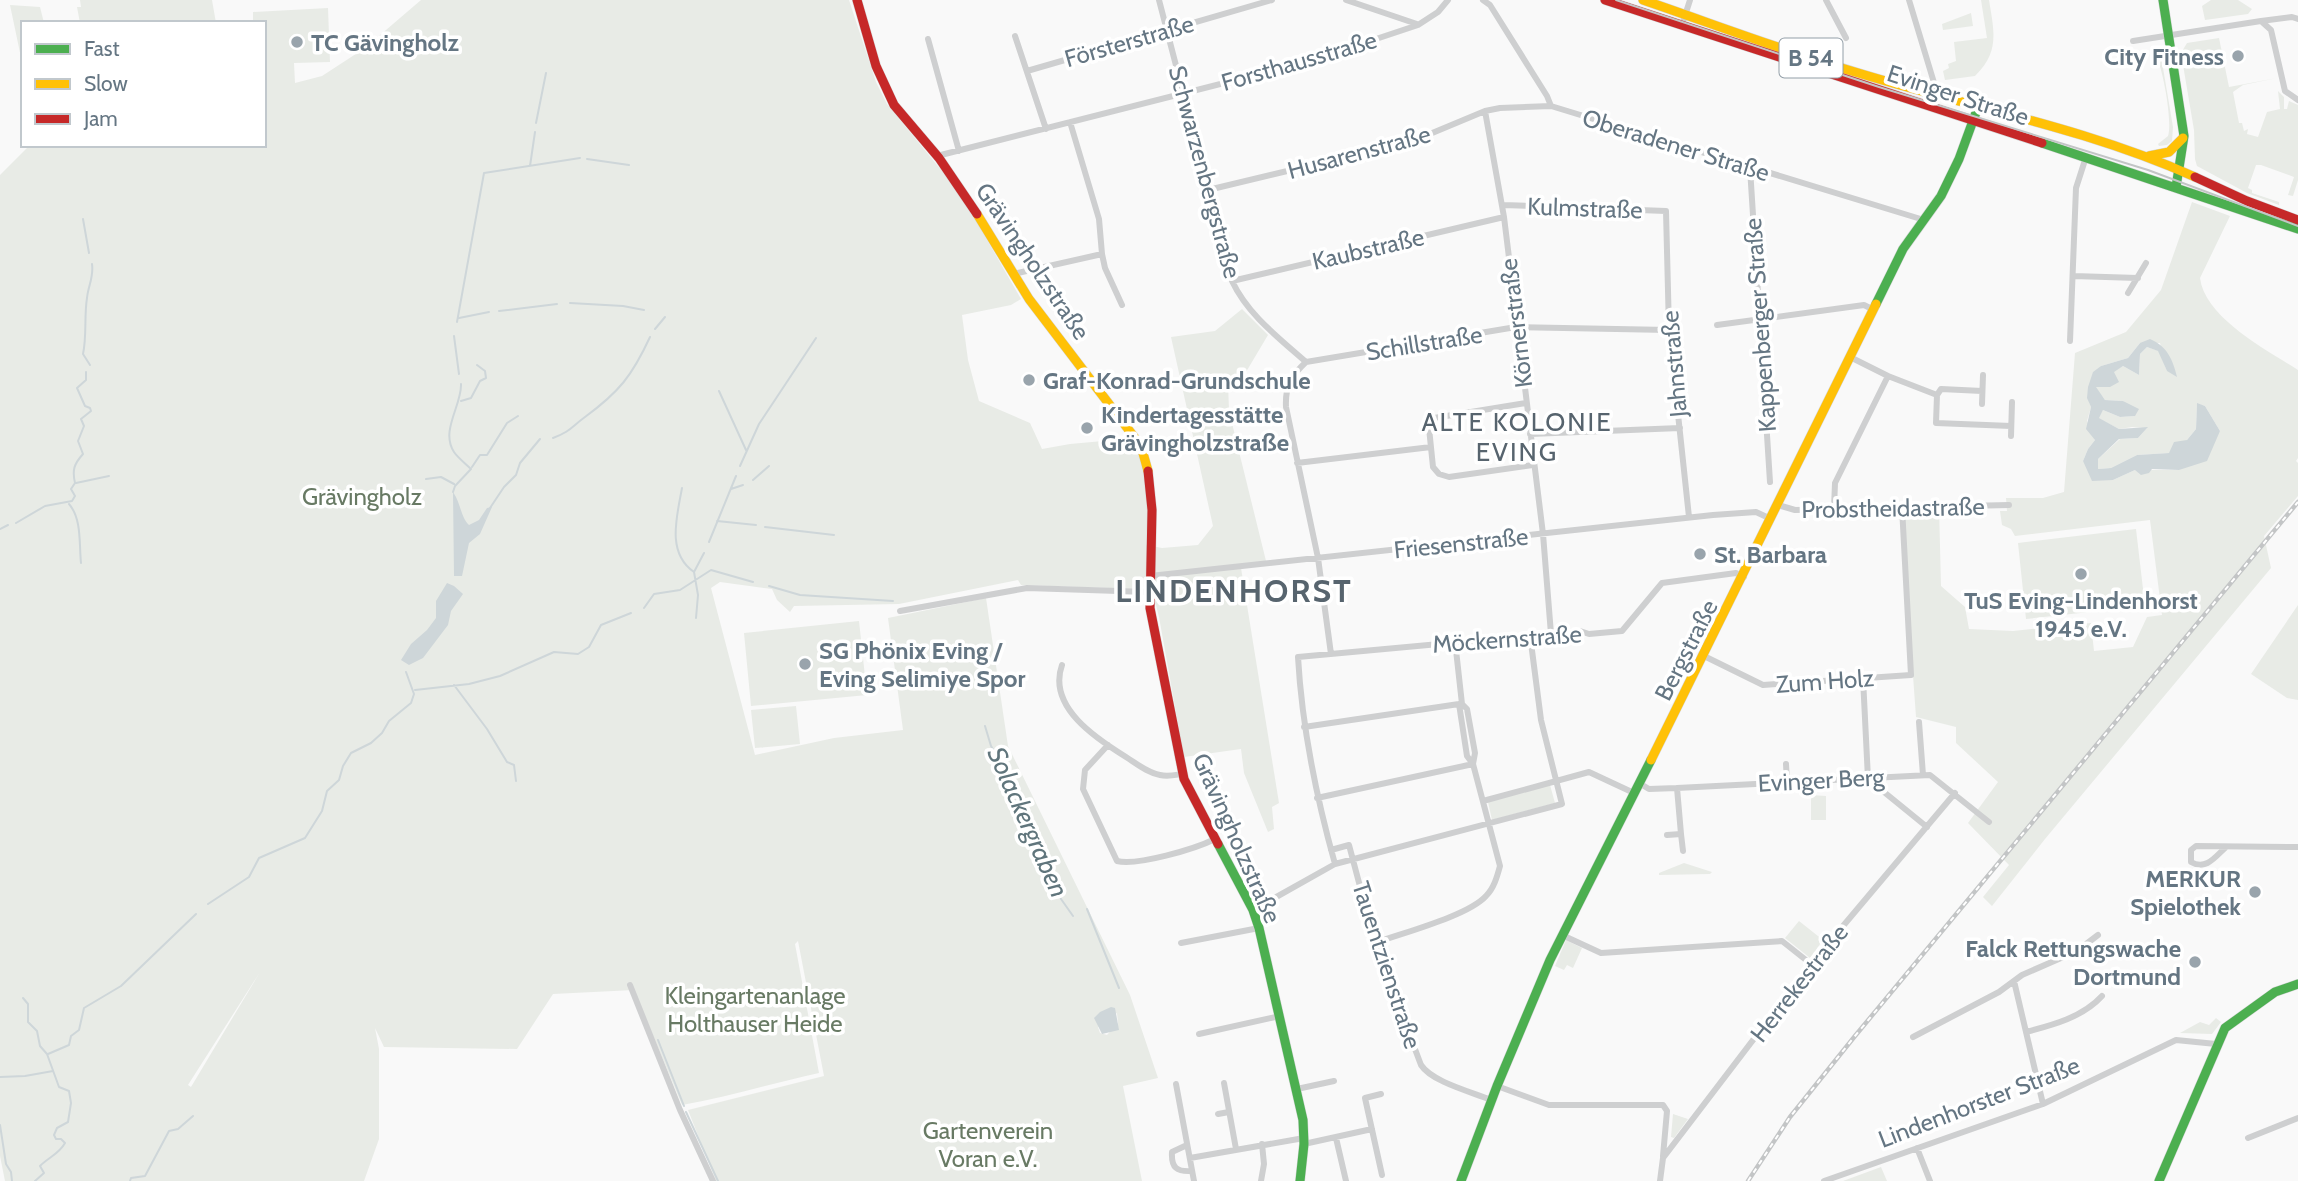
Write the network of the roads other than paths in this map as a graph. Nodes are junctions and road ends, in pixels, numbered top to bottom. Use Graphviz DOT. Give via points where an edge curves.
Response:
graph roads {
  1 [pos="857,0"];
  2 [pos="1159,0"];
  3 [pos="1272,0"];
  4 [pos="1346,0"];
  5 [pos="1448,0"];
  6 [pos="1483,0"];
  7 [pos="1605,0"];
  8 [pos="1643,0"];
  9 [pos="1690,0"];
  10 [pos="1826,0"];
  11 [pos="1909,0"];
  12 [pos="2162,0"];
  13 [pos="2298,10"];
  14 [pos="2295,18"];
  15 [pos="1684,20"];
  16 [pos="2261,21"];
  17 [pos="1418,25"];
  18 [pos="1168,30"];
  19 [pos="2168,35"];
  20 [pos="1015,36"];
  21 [pos="1846,38"];
  22 [pos="928,39"];
  23 [pos="2133,41"];
  24 [pos="1027,71"];
  25 [pos="1935,86"];
  26 [pos="1183,94"];
  27 [pos="2298,100"];
  28 [pos="1551,106"];
  29 [pos="1978,107"];
  30 [pos="1485,111"];
  31 [pos="1070,122"];
  32 [pos="1973,122"];
  33 [pos="1046,129"];
  34 [pos="2184,136"];
  35 [pos="959,151"];
  36 [pos="937,156"];
  37 [pos="2148,156"];
  38 [pos="2086,158"];
  39 [pos="1750,168"];
  40 [pos="2180,171"];
  41 [pos="2176,187"];
  42 [pos="1208,190"];
  43 [pos="1503,205"];
  44 [pos="1667,211"];
  45 [pos="1504,217"];
  46 [pos="1924,220"];
  47 [pos="2298,220"];
  48 [pos="2298,229"];
  49 [pos="1102,254"];
  50 [pos="2146,263"];
  51 [pos="1013,274"];
  52 [pos="2073,276"];
  53 [pos="2138,278"];
  54 [pos="1232,281"];
  55 [pos="2128,293"];
  56 [pos="1122,305"];
  57 [pos="1872,309"];
  58 [pos="1760,320"];
  59 [pos="1717,325"];
  60 [pos="1516,327"];
  61 [pos="1669,330"];
  62 [pos="2070,341"];
  63 [pos="1850,357"];
  64 [pos="1306,362"];
  65 [pos="1983,375"];
  66 [pos="1888,376"];
  67 [pos="1982,391"];
  68 [pos="1937,396"];
  69 [pos="2012,402"];
  70 [pos="1526,403"];
  71 [pos="1982,404"];
  72 [pos="2011,426"];
  73 [pos="1680,428"];
  74 [pos="1530,434"];
  75 [pos="2011,436"];
  76 [pos="1431,447"];
  77 [pos="1297,463"];
  78 [pos="1533,465"];
  79 [pos="1770,482"];
  80 [pos="1778,505"];
  81 [pos="2009,505"];
  82 [pos="1902,507"];
  83 [pos="1833,508"];
  84 [pos="1689,517"];
  85 [pos="1771,519"];
  86 [pos="1542,534"];
  87 [pos="1318,558"];
  88 [pos="1150,576"];
  89 [pos="1744,577"];
  90 [pos="1149,592"];
  91 [pos="900,611"];
  92 [pos="1550,634"];
  93 [pos="1530,635"];
  94 [pos="1455,641"];
  95 [pos="1331,653"];
  96 [pos="1704,656"];
  97 [pos="1298,657"];
  98 [pos="1062,665"];
  99 [pos="1863,678"];
  100 [pos="1461,704"];
  101 [pos="1919,722"];
  102 [pos="1304,727"];
  103 [pos="1108,746"];
  104 [pos="1473,764"];
  105 [pos="1786,764"];
  106 [pos="1182,774"];
  107 [pos="1923,775"];
  108 [pos="1868,779"];
  109 [pos="1556,781"];
  110 [pos="1787,782"];
  111 [pos="1639,783"];
  112 [pos="1677,788"];
  113 [pos="1634,793"];
  114 [pos="1955,793"];
  115 [pos="1317,798"];
  116 [pos="1483,801"];
  117 [pos="1989,822"];
  118 [pos="1489,823"];
  119 [pos="1927,827"];
  120 [pos="1681,834"];
  121 [pos="1667,835"];
  122 [pos="1215,839"];
  123 [pos="2226,847"];
  124 [pos="2298,847"];
  125 [pos="1331,850"];
  126 [pos="1683,851"];
  127 [pos="1353,860"];
  128 [pos="1335,864"];
  129 [pos="1253,909"];
  130 [pos="1259,928"];
  131 [pos="1562,935"];
  132 [pos="2098,935"];
  133 [pos="1181,943"];
  134 [pos="1375,943"];
  135 [pos="1811,964"];
  136 [pos="2014,981"];
  137 [pos="2298,984"];
  138 [pos="630,985"];
  139 [pos="2102,996"];
  140 [pos="1280,1016"];
  141 [pos="2026,1032"];
  142 [pos="1199,1034"];
  143 [pos="1913,1037"];
  144 [pos="2219,1040"];
  145 [pos="1334,1081"];
  146 [pos="1224,1083"];
  147 [pos="1176,1084"];
  148 [pos="1497,1086"];
  149 [pos="1297,1089"];
  150 [pos="1381,1094"];
  151 [pos="1491,1100"];
  152 [pos="2043,1104"];
  153 [pos="1229,1111"];
  154 [pos="1219,1114"];
  155 [pos="2298,1118"];
  156 [pos="1373,1129"];
  157 [pos="1336,1138"];
  158 [pos="2248,1138"];
  159 [pos="1304,1141"];
  160 [pos="1262,1144"];
  161 [pos="1187,1145"];
  162 [pos="1917,1147"];
  163 [pos="1236,1149"];
  164 [pos="1190,1158"];
  165 [pos="1663,1158"];
  166 [pos="1192,1171"];
  167 [pos="1382,1175"];
  168 [pos="713,1181"];
  169 [pos="1194,1181"];
  170 [pos="1261,1181"];
  171 [pos="1300,1181"];
  172 [pos="1346,1181"];
  173 [pos="1461,1181"];
  174 [pos="1660,1181"];
  175 [pos="1824,1181"];
  176 [pos="1930,1181"];
  177 [pos="2159,1181"];
  1 -- 36 [label="main road, Grävingholzstraße" via="876,66 894,105"];
  2 -- 18 [label="street, Schwarzenbergstraße"];
  3 -- 18 [label="street, Försterstraße"];
  4 -- 17 [label="street"];
  5 -- 17 [label="street, Forsthausstraße"];
  6 -- 28 [label="street, Oberadener Straße"];
  7 -- 15 [label="main road, Evinger Straße / B 54"];
  8 -- 15 [label="main road, Evinger Straße / B 54"];
  9 -- 15 [label="street"];
  10 -- 21 [label="street"];
  11 -- 25 [label="street"];
  12 -- 19 [label="main road"];
  13 -- 14 [label="street"];
  14 -- 16 [label="street"];
  15 -- 29 [label="main road, Evinger Straße / B 54"];
  15 -- 32 [label="main road, Evinger Straße / B 54"];
  16 -- 19 [label="street"];
  16 -- 27 [label="street" via="2271,30 2285,91"];
  17 -- 26 [label="street, Forsthausstraße" via="1296,65"];
  18 -- 24 [label="street, Försterstraße"];
  18 -- 26 [label="street, Schwarzenbergstraße"];
  19 -- 23 [label="street"];
  19 -- 34 [label="main road"];
  20 -- 24 [label="street"];
  22 -- 35 [label="street"];
  24 -- 33 [label="street"];
  26 -- 31 [label="street, Forsthausstraße"];
  26 -- 42 [label="street, Schwarzenbergstraße"];
  28 -- 30 [label="street, Husarenstraße"];
  28 -- 39 [label="street, Oberadener Straße"];
  29 -- 32 [label="main road, Bergstraße"];
  29 -- 37 [label="main road, Evinger Straße / B 54"];
  30 -- 42 [label="street, Husarenstraße" via="1413,141"];
  30 -- 43 [label="street, Körnerstraße"];
  31 -- 33 [label="street, Forsthausstraße"];
  31 -- 49 [label="street" via="1099,219"];
  32 -- 38 [label="main road, Evinger Straße / B 54"];
  32 -- 46 [label="main road, Bergstraße" via="1941,196"];
  33 -- 35 [label="street, Forsthausstraße"];
  34 -- 37 [label="main road" via="2167,154"];
  34 -- 40 [label="main road"];
  35 -- 36 [label="street, Forsthausstraße"];
  36 -- 51 [label="main road, Grävingholzstraße"];
  37 -- 40 [label="main road, Evinger Straße / B 54"];
  38 -- 41 [label="main road, Evinger Straße / B 54"];
  38 -- 52 [label="street" via="2076,188"];
  39 -- 46 [label="street, Oberadener Straße"];
  39 -- 58 [label="street, Kappenberger Straße"];
  40 -- 41 [label="main road"];
  40 -- 47 [label="main road, Evinger Straße / B 54"];
  41 -- 48 [label="main road, Evinger Straße / B 54"];
  42 -- 54 [label="street, Schwarzenbergstraße"];
  43 -- 44 [label="street, Kulmstraße"];
  43 -- 45 [label="street, Körnerstraße"];
  44 -- 61 [label="street, Jahnstraße"];
  45 -- 54 [label="street, Kaubstraße"];
  45 -- 60 [label="street, Körnerstraße"];
  46 -- 57 [label="main road, Bergstraße" via="1903,249"];
  49 -- 51 [label="street"];
  49 -- 56 [label="street"];
  50 -- 53 [label="street"];
  51 -- 88 [label="main road, Grävingholzstraße" via="1141,446 1151,489"];
  52 -- 53 [label="street"];
  52 -- 62 [label="street"];
  53 -- 55 [label="street"];
  54 -- 64 [label="street, Schwarzenbergstraße" via="1252,313"];
  57 -- 58 [label="street" via="1864,305"];
  57 -- 63 [label="main road, Bergstraße"];
  58 -- 59 [label="street"];
  58 -- 79 [label="street, Kappenberger Straße"];
  60 -- 61 [label="street, Schillstraße"];
  60 -- 64 [label="street, Schillstraße"];
  60 -- 70 [label="street, Körnerstraße"];
  61 -- 73 [label="street, Jahnstraße"];
  63 -- 66 [label="street"];
  63 -- 80 [label="main road, Bergstraße"];
  64 -- 77 [label="street" via="1285,393"];
  65 -- 67 [label="street"];
  66 -- 68 [label="street"];
  66 -- 83 [label="street" via="1835,483"];
  67 -- 68 [label="street" via="1941,389"];
  67 -- 71 [label="street"];
  68 -- 72 [label="street" via="1936,423"];
  69 -- 72 [label="street"];
  70 -- 74 [label="street, Körnerstraße"];
  70 -- 76 [label="street" via="1434,418 1429,428"];
  72 -- 75 [label="street"];
  73 -- 74 [label="street"];
  73 -- 84 [label="street, Jahnstraße"];
  74 -- 78 [label="street, Körnerstraße"];
  76 -- 77 [label="street"];
  76 -- 78 [label="street" via="1433,467 1450,477"];
  77 -- 87 [label="street"];
  78 -- 86 [label="street, Körnerstraße"];
  80 -- 83 [label="street, Probstheidastraße" via="1795,510"];
  80 -- 85 [label="main road, Bergstraße"];
  81 -- 82 [label="street, Probstheidastraße"];
  82 -- 83 [label="street, Probstheidastraße"];
  82 -- 99 [label="street, Zum Holz" via="1911,675"];
  84 -- 85 [label="street, Friesenstraße" via="1756,512"];
  84 -- 86 [label="street, Friesenstraße"];
  85 -- 89 [label="main road, Bergstraße"];
  86 -- 87 [label="street, Friesenstraße"];
  86 -- 92 [label="street, Körnerstraße"];
  87 -- 88 [label="street, Friesenstraße"];
  87 -- 95 [label="street"];
  88 -- 90 [label="main road, Grävingholzstraße"];
  89 -- 92 [label="street, Möckernstraße" via="1736,573 1662,583 1622,631"];
  89 -- 96 [label="main road, Bergstraße"];
  90 -- 91 [label="street" via="1027,588"];
  90 -- 106 [label="main road, Grävingholzstraße"];
  92 -- 93 [label="street, Möckernstraße"];
  93 -- 94 [label="street, Möckernstraße"];
  93 -- 109 [label="street" via="1539,710"];
  94 -- 95 [label="street, Möckernstraße"];
  94 -- 100 [label="street"];
  95 -- 97 [label="street, Möckernstraße"];
  96 -- 99 [label="street, Zum Holz" via="1763,685"];
  96 -- 111 [label="main road, Bergstraße"];
  97 -- 102 [label="street, Tauentzienstraße"];
  98 -- 103 [label="street" via="1060,684 1070,711"];
  99 -- 108 [label="street"];
  100 -- 102 [label="street"];
  100 -- 104 [label="street" via="1467,756"];
  101 -- 107 [label="street"];
  102 -- 115 [label="street, Tauentzienstraße"];
  103 -- 106 [label="street" via="1152,773"];
  103 -- 122 [label="street" via="1085,770 1083,789 1117,861 1126,864"];
  104 -- 115 [label="street"];
  104 -- 116 [label="street"];
  105 -- 110 [label="street"];
  106 -- 122 [label="main road, Grävingholzstraße"];
  107 -- 108 [label="street, Evinger Berg"];
  107 -- 114 [label="street" via="1935,777"];
  108 -- 110 [label="street, Evinger Berg"];
  108 -- 119 [label="street"];
  109 -- 113 [label="street" via="1592,772"];
  109 -- 116 [label="street"];
  109 -- 118 [label="street" via="1562,804"];
  110 -- 112 [label="street, Evinger Berg"];
  111 -- 112 [label="street, Evinger Berg" via="1649,789"];
  111 -- 113 [label="main road, Bergstraße"];
  112 -- 120 [label="street"];
  113 -- 131 [label="main road, Bergstraße"];
  114 -- 117 [label="street"];
  114 -- 119 [label="street, Herrekestraße"];
  115 -- 125 [label="street, Tauentzienstraße"];
  116 -- 118 [label="street"];
  118 -- 127 [label="street"];
  118 -- 134 [label="street" via="1500,866 1486,897 1465,911"];
  119 -- 135 [label="street, Herrekestraße"];
  120 -- 121 [label="street"];
  120 -- 126 [label="street"];
  122 -- 129 [label="main road, Grävingholzstraße"];
  123 -- 123 [label="street" via="2202,865 2190,857 2196,845"];
  123 -- 124 [label="street"];
  125 -- 127 [label="street, Tauentzienstraße" via="1349,845"];
  125 -- 128 [label="street, Tauentzienstraße"];
  127 -- 128 [label="street"];
  127 -- 134 [label="street, Tauentzienstraße"];
  128 -- 129 [label="street"];
  129 -- 130 [label="main road, Grävingholzstraße"];
  130 -- 133 [label="street"];
  130 -- 140 [label="main road, Grävingholzstraße"];
  131 -- 135 [label="street" via="1601,953 1782,941"];
  131 -- 148 [label="main road, Bergstraße"];
  132 -- 136 [label="street" via="2077,951"];
  134 -- 151 [label="street, Tauentzienstraße" via="1426,1073"];
  135 -- 165 [label="street, Herrekestraße"];
  136 -- 141 [label="street"];
  136 -- 143 [label="street"];
  137 -- 144 [label="main road" via="2276,992 2237,1019"];
  138 -- 168 [label="street"];
  139 -- 141 [label="street" via="2092,1007 2052,1026"];
  140 -- 142 [label="street"];
  140 -- 149 [label="main road, Grävingholzstraße"];
  141 -- 152 [label="street"];
  144 -- 152 [label="street, Lindenhorster Straße" via="2176,1040"];
  144 -- 177 [label="main road"];
  145 -- 149 [label="street"];
  146 -- 153 [label="street"];
  147 -- 161 [label="street"];
  148 -- 151 [label="main road, Bergstraße"];
  148 -- 165 [label="street" via="1549,1105 1663,1105"];
  149 -- 159 [label="main road, Grävingholzstraße"];
  150 -- 156 [label="street" via="1365,1098"];
  151 -- 173 [label="main road, Bergstraße"];
  152 -- 162 [label="street, Lindenhorster Straße"];
  153 -- 154 [label="street"];
  153 -- 163 [label="street"];
  155 -- 158 [label="street"];
  156 -- 157 [label="street"];
  156 -- 167 [label="street"];
  157 -- 159 [label="street"];
  157 -- 172 [label="street"];
  159 -- 160 [label="street"];
  159 -- 171 [label="main road, Grävingholzstraße"];
  160 -- 163 [label="street"];
  160 -- 170 [label="street"];
  161 -- 164 [label="street"];
  161 -- 166 [label="street" via="1172,1152 1171,1162 1181,1172"];
  162 -- 175 [label="street, Lindenhorster Straße"];
  162 -- 176 [label="street"];
  163 -- 164 [label="street"];
  164 -- 166 [label="street"];
  165 -- 174 [label="street, Herrekestraße"];
  166 -- 169 [label="street"];
}
